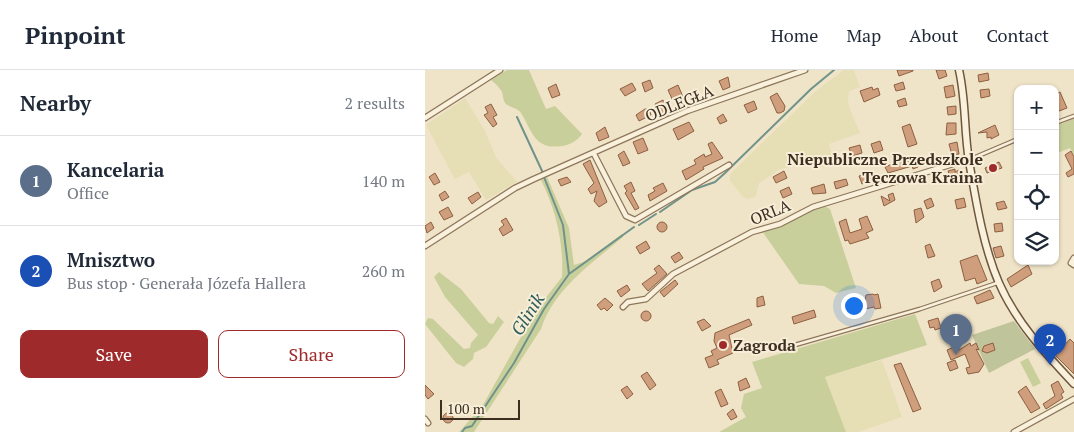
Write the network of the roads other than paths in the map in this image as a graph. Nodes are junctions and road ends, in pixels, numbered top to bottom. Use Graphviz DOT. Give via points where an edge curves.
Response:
graph roads {
  1 [pos="500,70"];
  2 [pos="805,70"];
  3 [pos="959,70"];
  4 [pos="1074,116"];
  5 [pos="425,118"];
  6 [pos="1059,122"];
  7 [pos="1014,141"];
  8 [pos="594,154"];
  9 [pos="969,159"];
  10 [pos="729,165"];
  11 [pos="425,246"];
  12 [pos="1074,258"];
  13 [pos="1074,266"];
  14 [pos="999,282"];
  15 [pos="623,307"];
  16 [pos="788,347"];
  17 [pos="1074,384"];
  18 [pos="1074,399"];
  19 [pos="1014,432"];
  1 -- 5 [label="street"];
  2 -- 8 [label="street, ODLEGŁA" via="687,111"];
  3 -- 9 [label="street"];
  4 -- 6 [label="lane"];
  7 -- 9 [label="lane"];
  8 -- 10 [label="street" via="626,216 635,220"];
  8 -- 11 [label="street, ODLEGŁA" via="515,188"];
  9 -- 14 [label="street" via="986,240"];
  9 -- 15 [label="street, ORLA" via="813,207 780,224 752,232 673,274 646,298 628,302"];
  12 -- 13 [label="street" via="1071,263"];
  14 -- 16 [label="lane" via="920,309"];
  14 -- 17 [label="street" via="1027,331"];
  18 -- 19 [label="street"];
}
